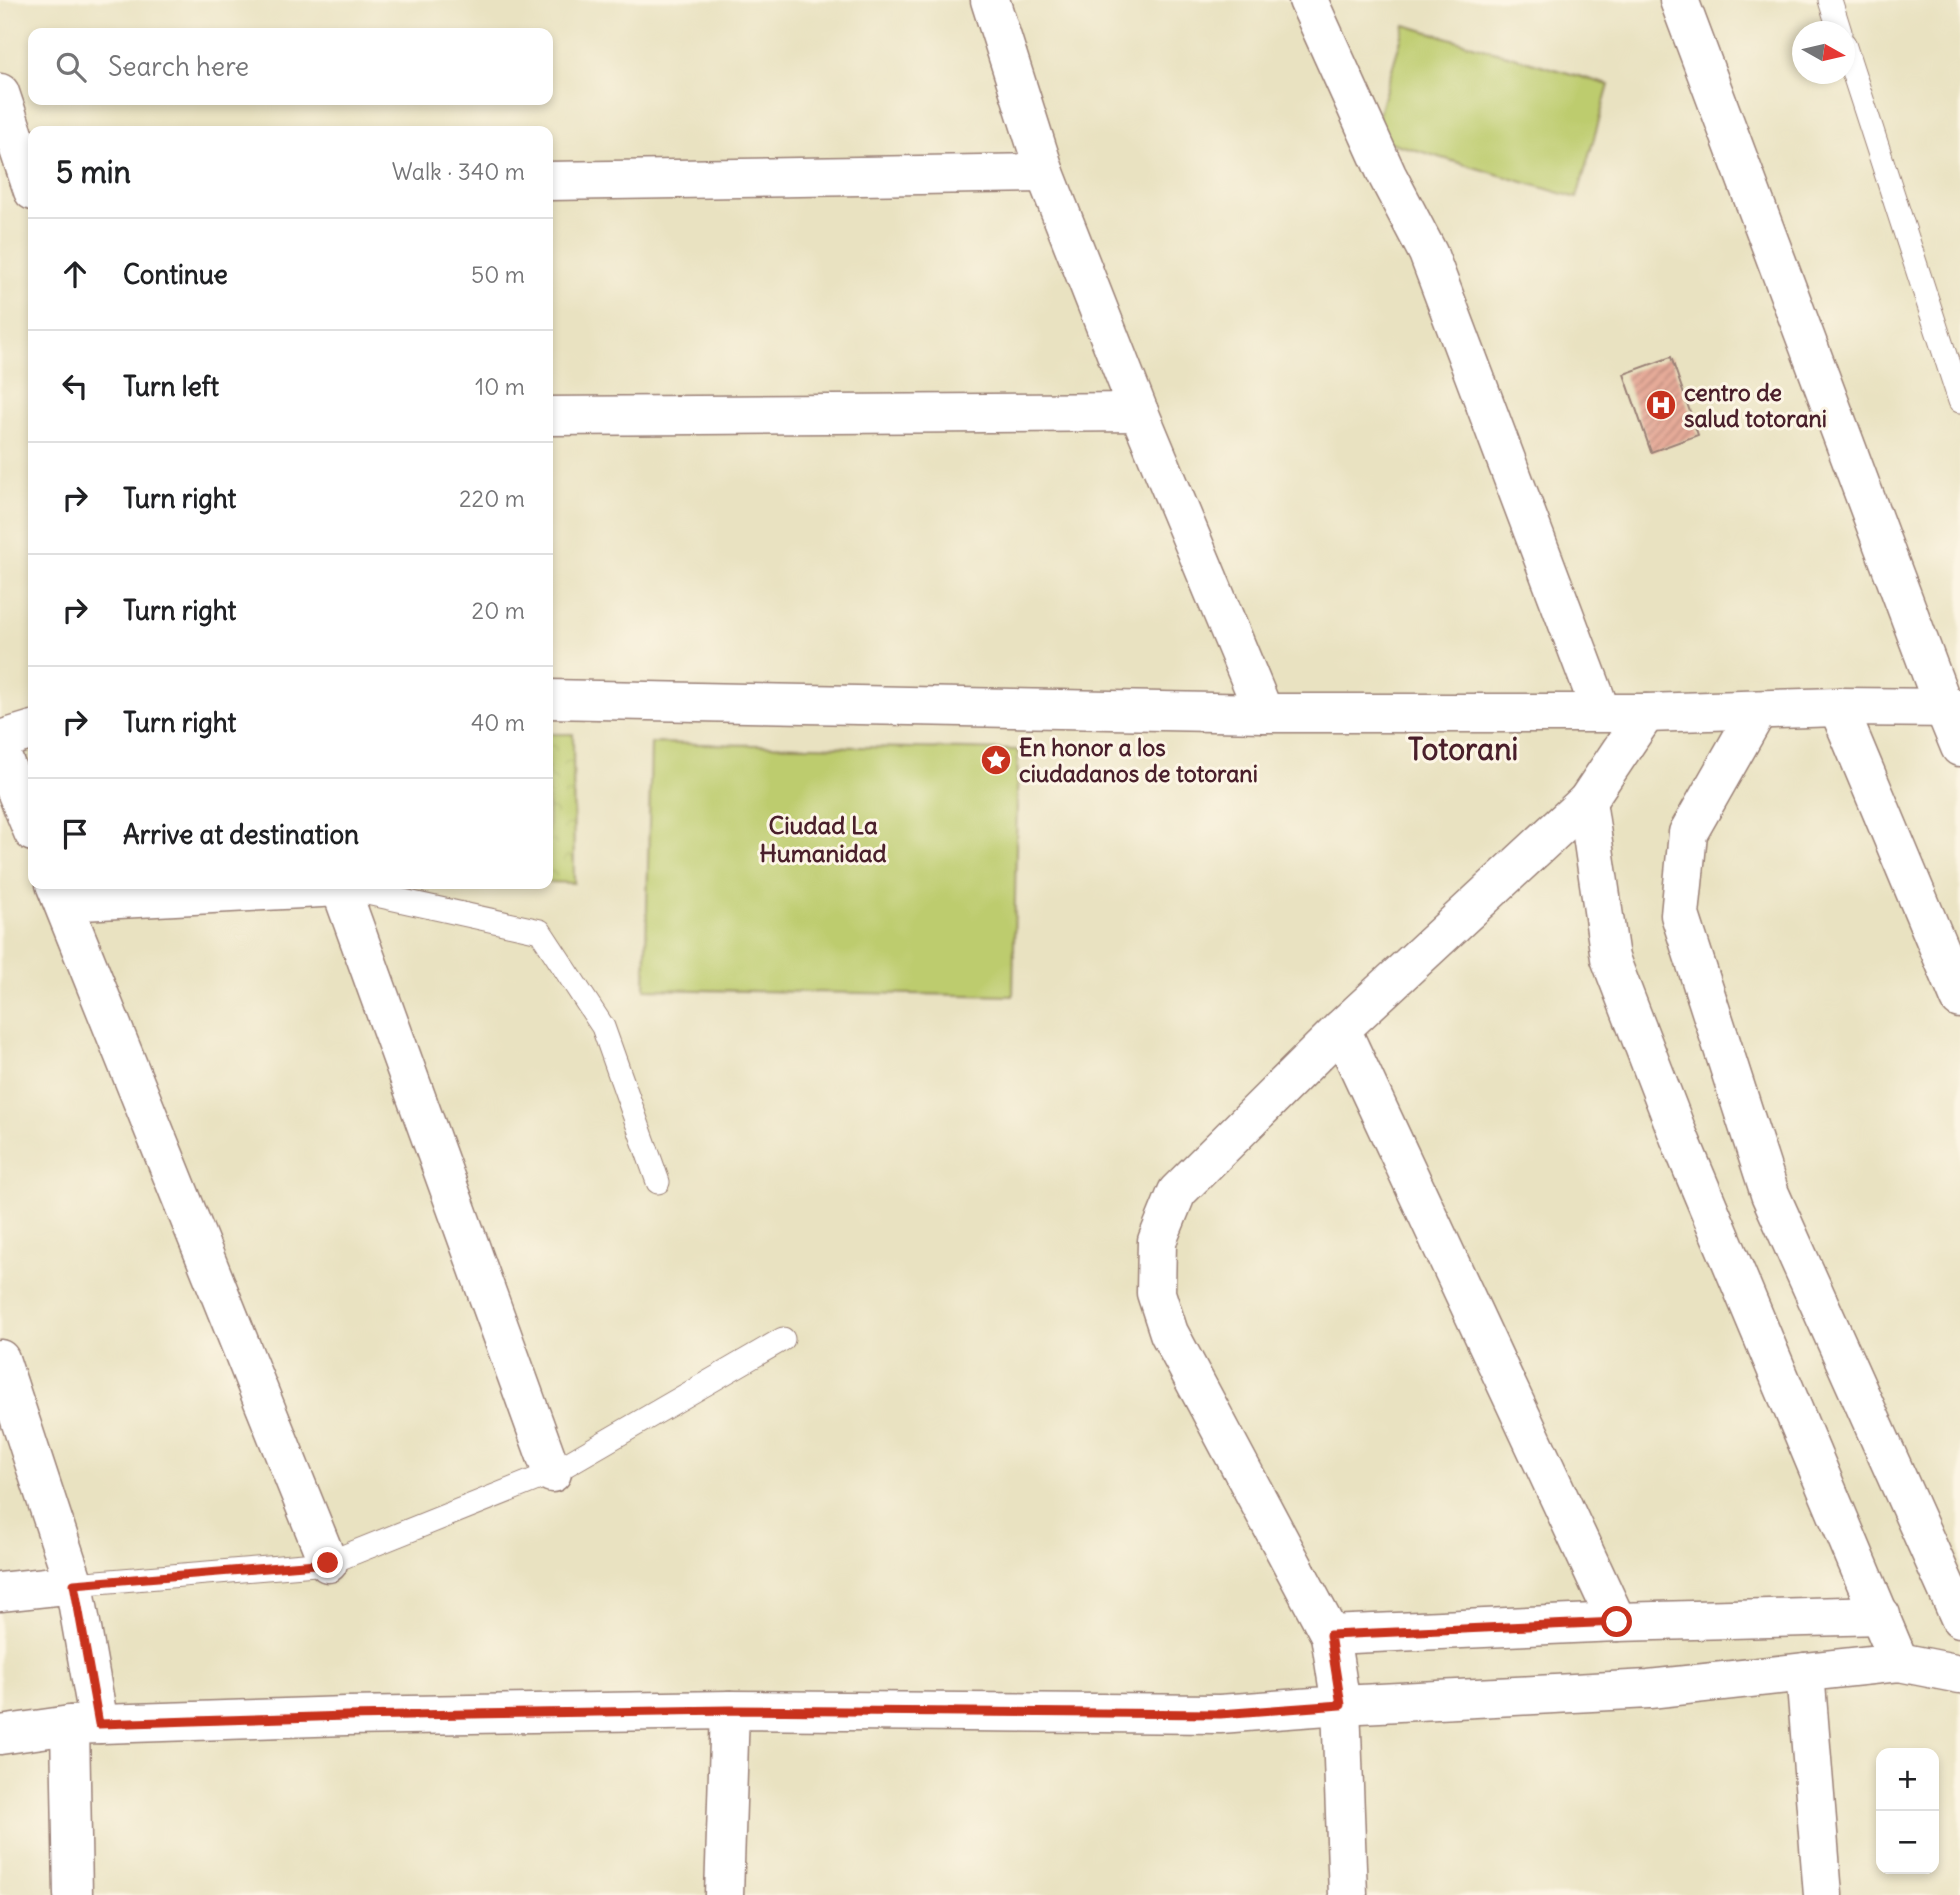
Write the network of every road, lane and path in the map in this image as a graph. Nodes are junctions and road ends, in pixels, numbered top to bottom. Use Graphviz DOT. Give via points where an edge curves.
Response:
graph roads {
  1 [pos="990,0"];
  2 [pos="1308,0"];
  3 [pos="1679,0"];
  4 [pos="1830,0"];
  5 [pos="1837,21"];
  6 [pos="1855,78"];
  7 [pos="0,93"];
  8 [pos="1045,173"];
  9 [pos="28,175"];
  10 [pos="553,181"];
  11 [pos="1960,401"];
  12 [pos="1139,412"];
  13 [pos="553,416"];
  14 [pos="553,699"];
  15 [pos="1838,707"];
  16 [pos="1952,708"];
  17 [pos="1758,710"];
  18 [pos="1601,712"];
  19 [pos="1264,713"];
  20 [pos="1646,713"];
  21 [pos="28,732"];
  22 [pos="0,740"];
  23 [pos="1960,747"];
  24 [pos="0,752"];
  25 [pos="1587,801"];
  26 [pos="28,820"];
  27 [pos="200,889"];
  28 [pos="341,889"];
  29 [pos="357,889"];
  30 [pos="59,893"];
  31 [pos="1960,999"];
  32 [pos="1341,1029"];
  33 [pos="658,1182"];
  34 [pos="783,1339"];
  35 [pos="0,1359"];
  36 [pos="552,1473"];
  37 [pos="328,1563"];
  38 [pos="74,1584"];
  39 [pos="0,1592"];
  40 [pos="1881,1615"];
  41 [pos="1960,1618"];
  42 [pos="1617,1622"];
  43 [pos="1330,1635"];
  44 [pos="1899,1662"];
  45 [pos="1805,1672"];
  46 [pos="1960,1674"];
  47 [pos="1341,1705"];
  48 [pos="730,1710"];
  49 [pos="85,1724"];
  50 [pos="0,1735"];
  51 [pos="74,1895"];
  52 [pos="724,1895"];
  53 [pos="1348,1895"];
  54 [pos="1823,1895"];
  1 -- 8 [label="street"];
  2 -- 18 [label="street" via="1387,175 1428,253"];
  3 -- 16 [label="street"];
  4 -- 5 [label="lane"];
  6 -- 11 [label="lane"];
  7 -- 9 [label="street"];
  8 -- 10 [label="street"];
  8 -- 12 [label="street"];
  12 -- 13 [label="street"];
  12 -- 19 [label="street"];
  14 -- 19 [label="street"];
  15 -- 16 [label="street"];
  15 -- 17 [label="street"];
  15 -- 31 [label="street"];
  16 -- 23 [label="street"];
  17 -- 20 [label="street"];
  17 -- 41 [label="street" via="1688,832 1680,915 1770,1194"];
  18 -- 19 [label="street"];
  18 -- 20 [label="street"];
  20 -- 25 [label="street"];
  21 -- 22 [label="street"];
  24 -- 26 [label="street"];
  25 -- 32 [label="street"];
  25 -- 40 [label="street" via="1610,958 1679,1137"];
  27 -- 30 [label="street"];
  28 -- 36 [label="street"];
  29 -- 33 [label="lane" via="540,931 603,1027"];
  30 -- 37 [label="street"];
  32 -- 42 [label="street"];
  32 -- 43 [label="street" via="1177,1192 1157,1241 1156,1293 1169,1333"];
  34 -- 36 [label="lane"];
  35 -- 38 [label="street"];
  36 -- 37 [label="lane"];
  37 -- 38 [label="lane"];
  38 -- 39 [label="street"];
  38 -- 49 [label="street"];
  40 -- 42 [label="street"];
  40 -- 44 [label="street"];
  42 -- 43 [label="street"];
  43 -- 47 [label="street"];
  44 -- 45 [label="street"];
  44 -- 46 [label="street"];
  45 -- 47 [label="street" via="1649,1689"];
  45 -- 54 [label="street"];
  47 -- 48 [label="street" via="1220,1714"];
  47 -- 53 [label="street"];
  48 -- 49 [label="street"];
  48 -- 52 [label="street"];
  49 -- 50 [label="street"];
  49 -- 51 [label="street"];
}
